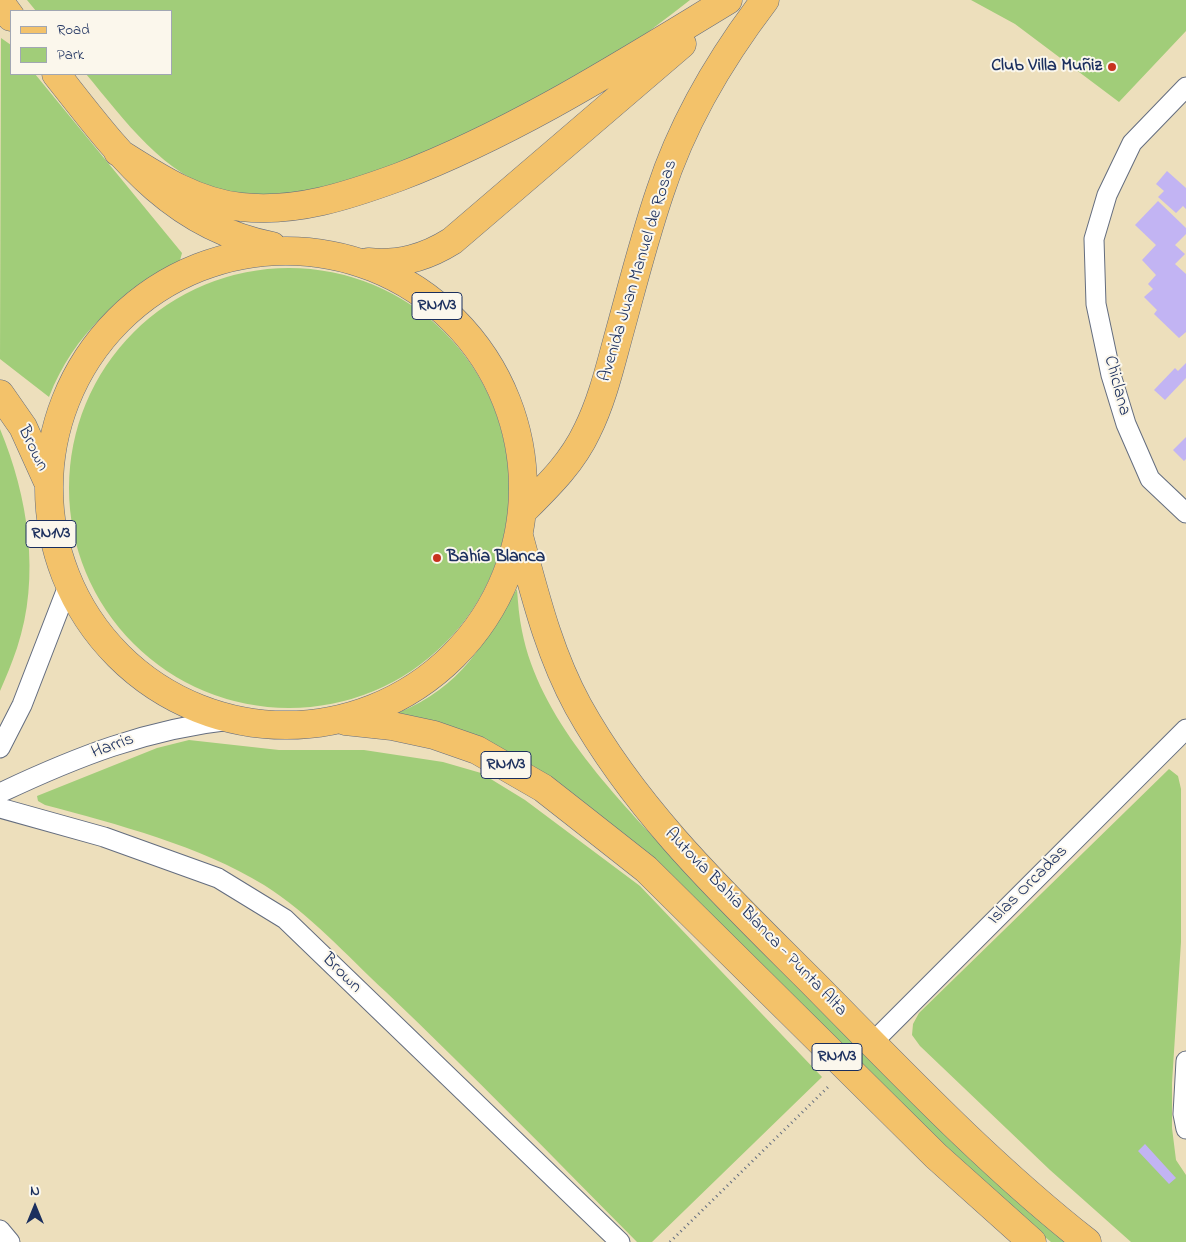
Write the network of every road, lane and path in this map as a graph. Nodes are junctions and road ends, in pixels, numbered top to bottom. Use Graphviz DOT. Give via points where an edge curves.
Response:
graph roads {
  1 [pos="730,0"];
  2 [pos="765,0"];
  3 [pos="0,2"];
  4 [pos="10,15"];
  5 [pos="57,75"];
  6 [pos="1186,86"];
  7 [pos="118,152"];
  8 [pos="301,251"];
  9 [pos="354,261"];
  10 [pos="0,394"];
  11 [pos="47,480"];
  12 [pos="1186,513"];
  13 [pos="521,523"];
  14 [pos="68,586"];
  15 [pos="231,720"];
  16 [pos="339,720"];
  17 [pos="1186,729"];
  18 [pos="0,748"];
  19 [pos="0,793"];
  20 [pos="0,808"];
  21 [pos="872,1043"];
  22 [pos="1186,1061"];
  23 [pos="847,1068"];
  24 [pos="1186,1129"];
  25 [pos="0,1230"];
  26 [pos="10,1242"];
  27 [pos="620,1242"];
  28 [pos="670,1242"];
  29 [pos="1032,1242"];
  30 [pos="1086,1242"];
  1 -- 7 [label="main road" via="504,131 436,162 329,200 299,207 268,209 220,203 184,192"];
  1 -- 9 [label="main road" via="452,241 420,258 401,262"];
  2 -- 13 [label="main road, Avenida Juan Manuel de Rosas" via="718,66 679,142 645,241 600,402 587,432 557,478"];
  3 -- 4 [label="main road"];
  5 -- 7 [label="main road"];
  6 -- 12 [label="street, Chiclana" via="1132,143 1108,195 1094,239 1096,304 1111,375 1126,424 1150,479"];
  7 -- 8 [label="main road" via="163,195 206,224 233,236"];
  8 -- 9 [label="main road, RN1V3"];
  8 -- 11 [label="main road, RN1V3" via="246,254 194,269 146,296 106,332 75,376 58,418"];
  9 -- 13 [label="main road, RN1V3" via="404,282 448,314 484,356 509,404 522,456"];
  10 -- 11 [label="main road, Brown" via="23,427"];
  11 -- 14 [label="main road, RN1V3" via="51,534"];
  13 -- 16 [label="main road, RN1V3" via="502,588 474,634 429,678 390,702"];
  13 -- 21 [label="main road, Autovía Bahía Blanca - Punta Alta / RN1V3" via="545,630 558,667 582,713 622,776 678,845"];
  14 -- 15 [label="main road, RN1V3" via="96,633 134,672 179,701"];
  14 -- 18 [label="street" via="22,705"];
  15 -- 16 [label="main road, RN1V3" via="285,726"];
  15 -- 19 [label="street, Harris" via="151,733 71,762"];
  16 -- 23 [label="main road, Autovía Bahía Blanca - Punta Alta / RN1V3" via="434,735 477,750 543,788 646,868"];
  17 -- 21 [label="street, Islas Orcadas"];
  20 -- 27 [label="street, Brown" via="104,837 218,878 285,919"];
  21 -- 30 [label="main road, Autovía Bahía Blanca - Punta Alta / RN1V3" via="998,1167"];
  22 -- 24 [label="street" via="1183,1114"];
  23 -- 28 [label="path"];
  23 -- 29 [label="main road, Autovía Bahía Blanca - Punta Alta / RN1V3" via="936,1156"];
  25 -- 26 [label="street"];
}
